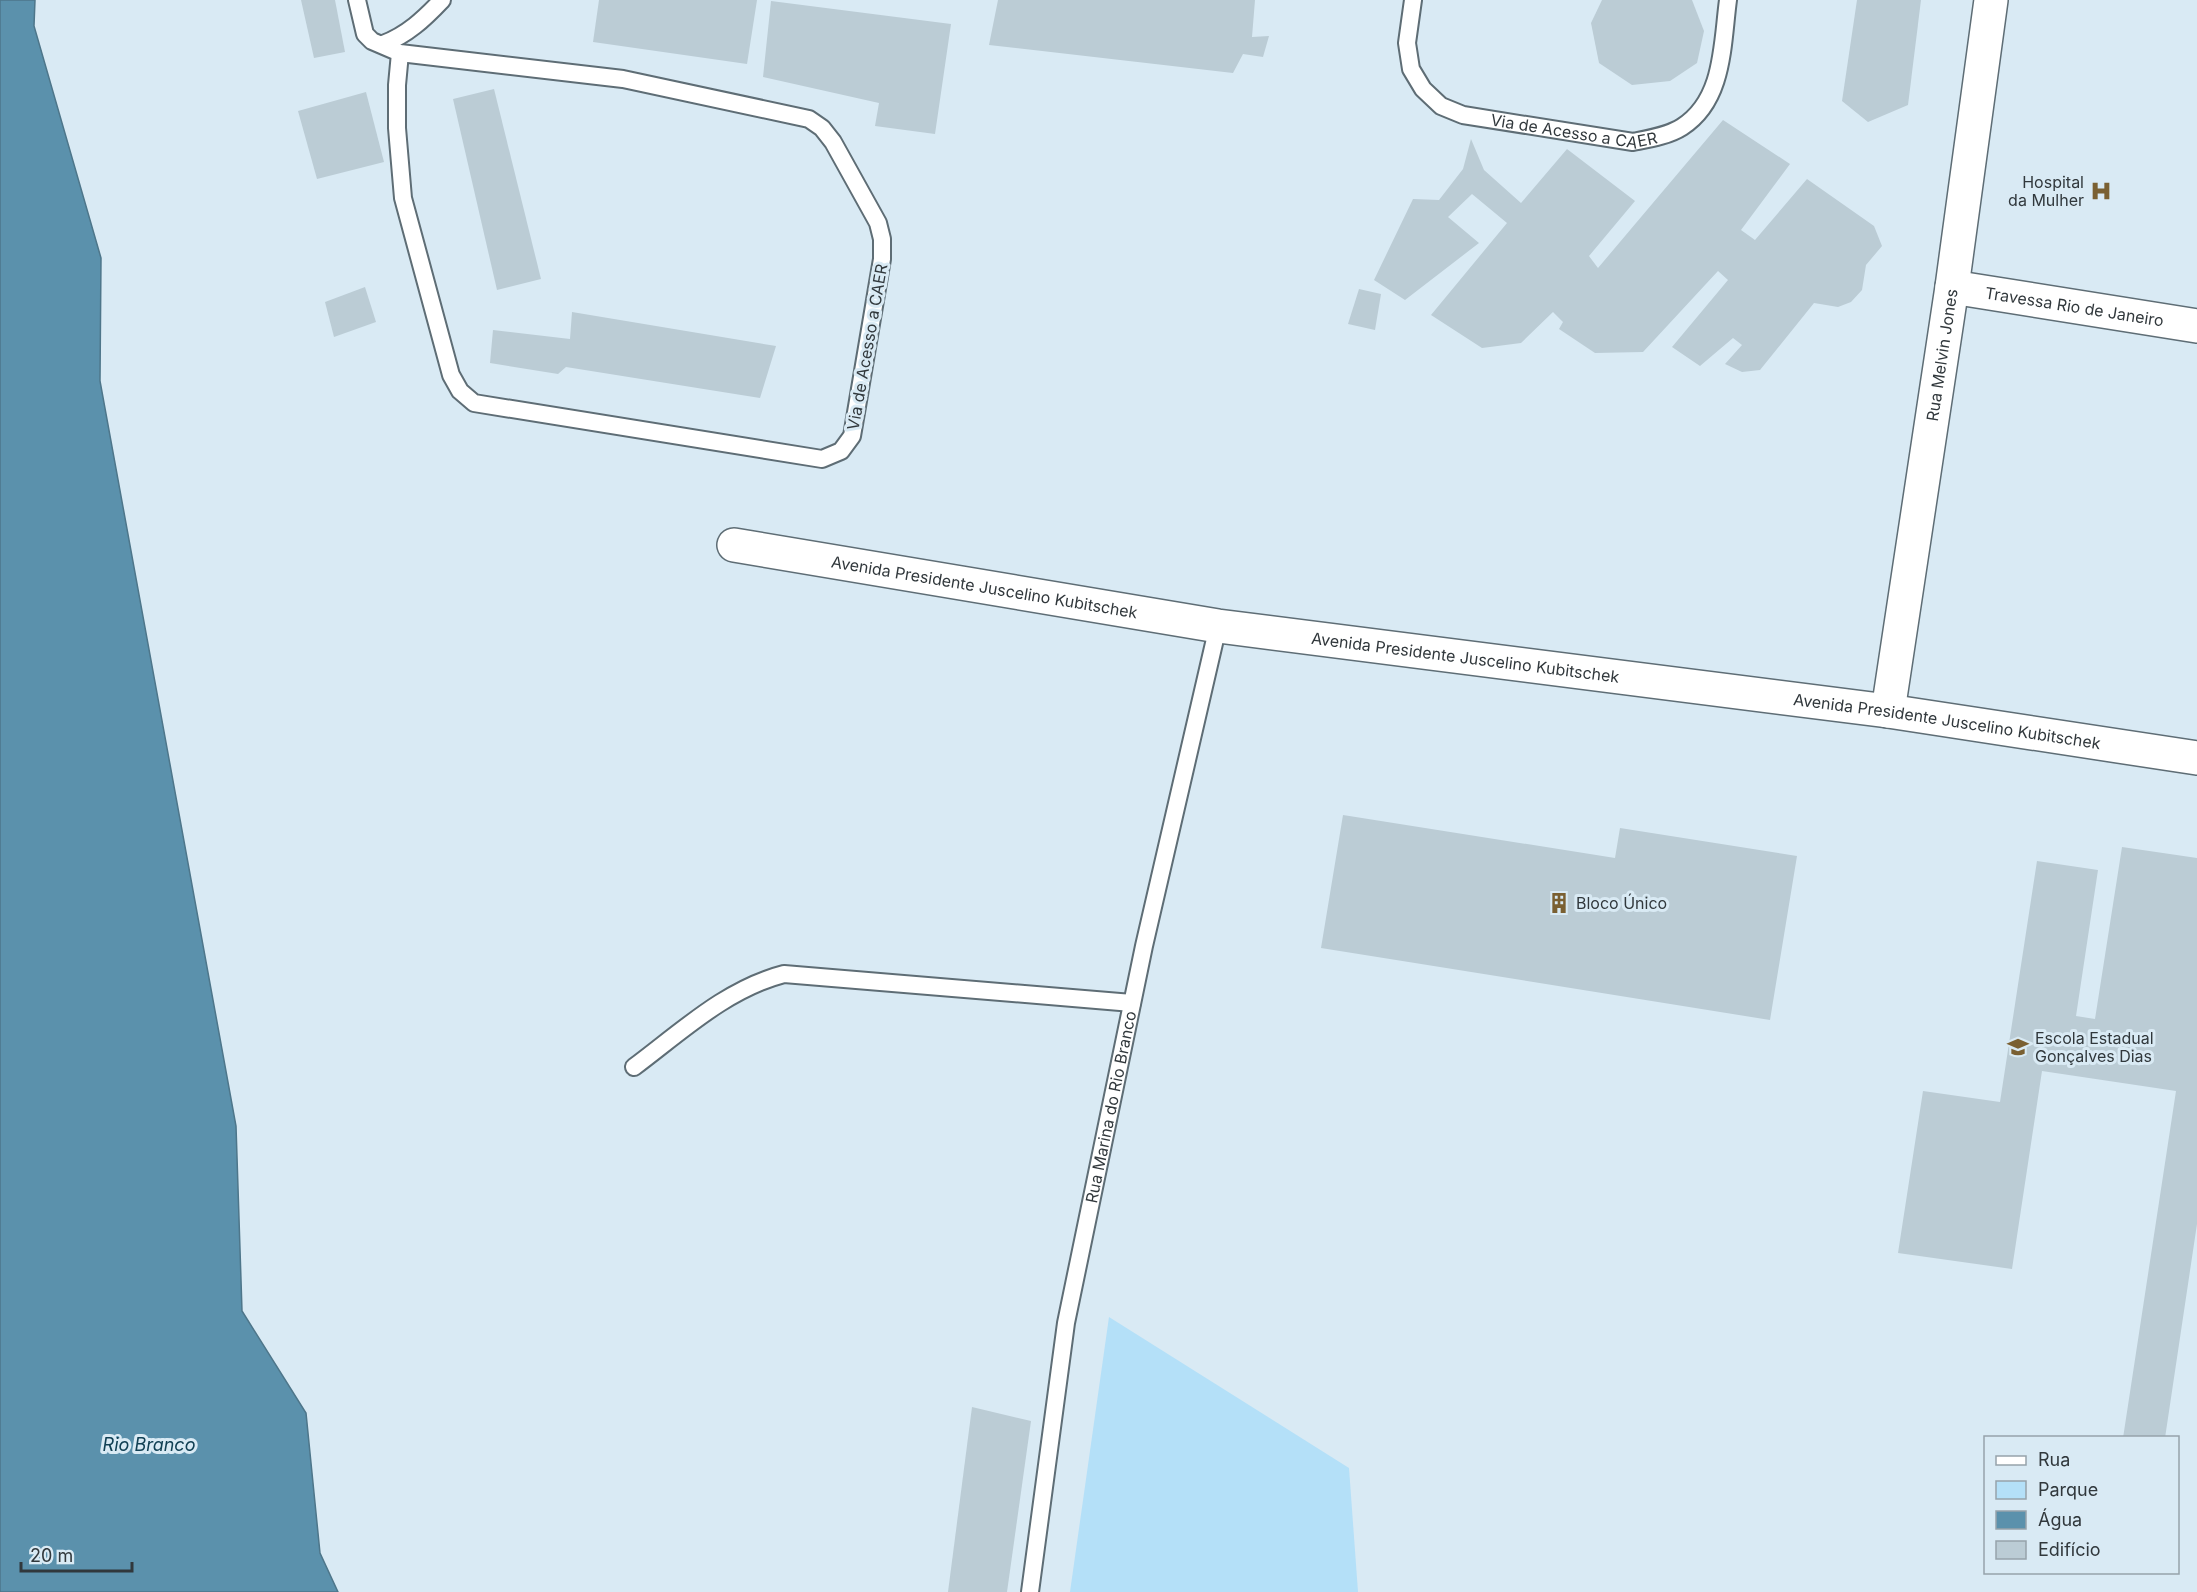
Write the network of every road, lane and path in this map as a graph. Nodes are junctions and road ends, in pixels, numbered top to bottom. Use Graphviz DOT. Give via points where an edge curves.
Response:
graph roads {
  1 [pos="357,0"];
  2 [pos="442,0"];
  3 [pos="1413,0"];
  4 [pos="1728,0"];
  5 [pos="1991,0"];
  6 [pos="383,44"];
  7 [pos="400,53"];
  8 [pos="1952,287"];
  9 [pos="2197,326"];
  10 [pos="734,545"];
  11 [pos="1218,626"];
  12 [pos="1888,711"];
  13 [pos="2197,759"];
  14 [pos="1132,1003"];
  15 [pos="634,1067"];
  16 [pos="1030,1592"];
  1 -- 6 [label="lane, Via de Acesso a CAER" via="366,34"];
  2 -- 6 [label="lane" via="423,20"];
  3 -- 4 [label="lane, Via de Acesso a CAER" via="1407,43 1411,69 1422,89 1441,105 1463,115 1633,142 1681,128 1702,108 1716,85"];
  5 -- 8 [label="street, Rua Melvin Jones"];
  6 -- 7 [label="lane, Via de Acesso a CAER"];
  7 -- 7 [label="lane, Via de Acesso a CAER" via="397,128 403,198 451,375 460,391 474,403 822,459 840,451 852,436 882,259 882,239 878,223 822,128 809,119 623,79"];
  8 -- 9 [label="street, Travessa Rio de Janeiro"];
  8 -- 12 [label="street, Rua Melvin Jones"];
  10 -- 11 [label="street, Avenida Presidente Juscelino Kubitschek"];
  11 -- 12 [label="street, Avenida Presidente Juscelino Kubitschek"];
  11 -- 14 [label="lane, Rua Marina do Rio Branco"];
  12 -- 13 [label="street, Avenida Presidente Juscelino Kubitschek"];
  14 -- 15 [label="lane" via="784,974 732,994"];
  14 -- 16 [label="lane, Rua Marina do Rio Branco" via="1066,1323"];
}
